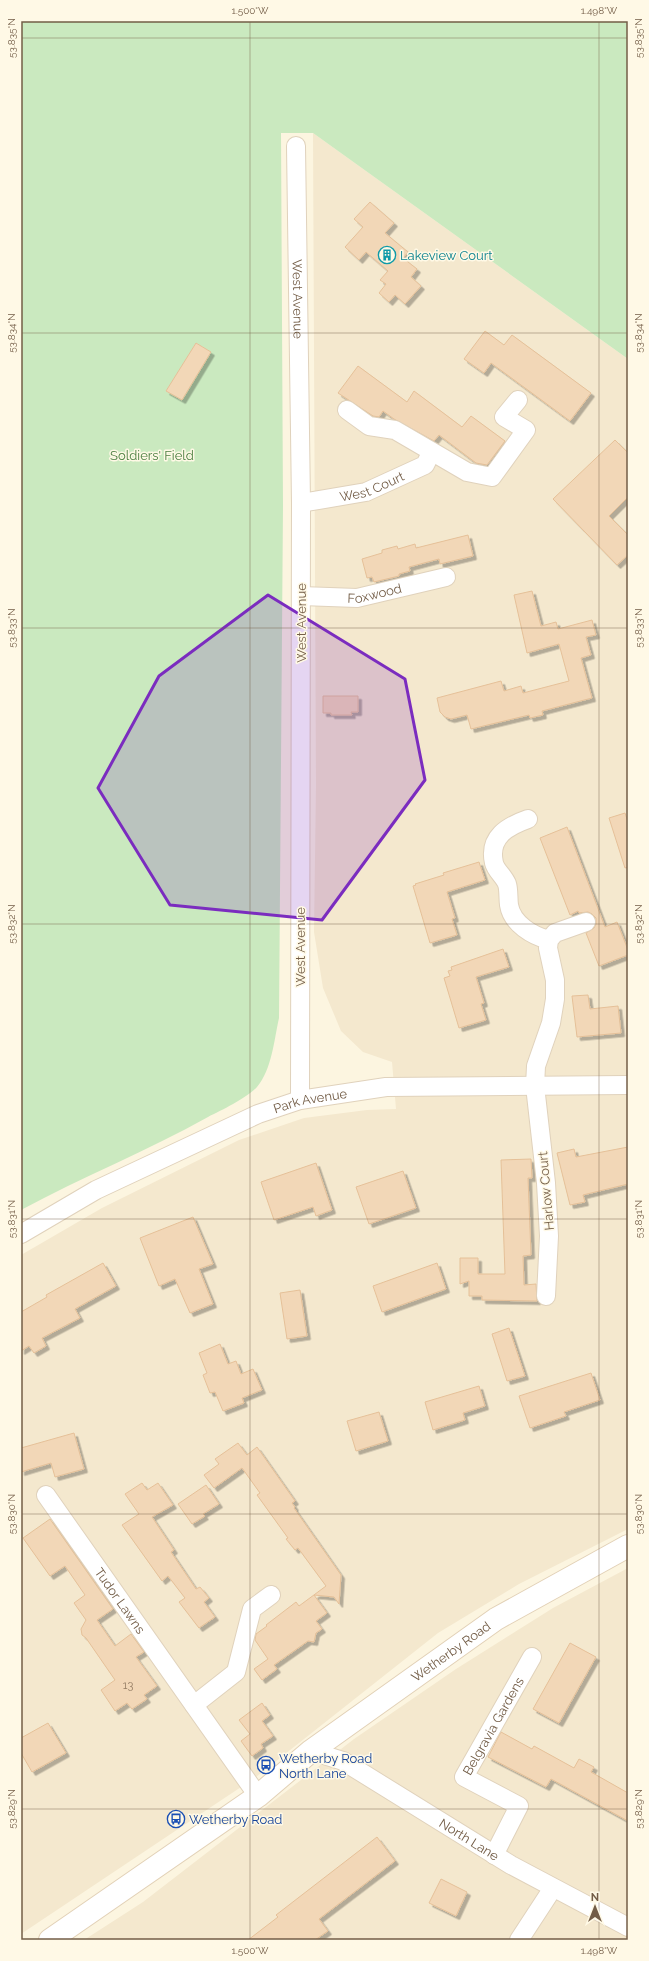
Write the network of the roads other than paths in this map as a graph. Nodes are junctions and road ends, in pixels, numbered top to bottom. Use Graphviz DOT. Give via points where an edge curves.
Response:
graph roads {
  1 [pos="296,146"];
  2 [pos="518,400"];
  3 [pos="347,410"];
  4 [pos="431,453"];
  5 [pos="302,503"];
  6 [pos="446,577"];
  7 [pos="302,596"];
  8 [pos="528,819"];
  9 [pos="586,922"];
  10 [pos="549,940"];
  11 [pos="628,1085"];
  12 [pos="534,1086"];
  13 [pos="300,1100"];
  14 [pos="21,1234"];
  15 [pos="546,1296"];
  16 [pos="46,1495"];
  17 [pos="628,1546"];
  18 [pos="271,1595"];
  19 [pos="532,1657"];
  20 [pos="194,1705"];
  21 [pos="311,1751"];
  22 [pos="258,1796"];
  23 [pos="494,1855"];
  24 [pos="553,1888"];
  25 [pos="628,1927"];
  26 [pos="50,1940"];
  27 [pos="519,1940"];
  1 -- 5 [label="street, West Avenue"];
  2 -- 4 [label="street" via="504,417 526,430 492,477 467,472"];
  3 -- 4 [label="street" via="369,426 395,430"];
  4 -- 5 [label="street, West Court" via="425,465 366,492"];
  5 -- 7 [label="street, West Avenue"];
  6 -- 7 [label="street, Foxwood" via="357,598"];
  7 -- 13 [label="street, West Avenue"];
  8 -- 10 [label="street" via="501,832 494,852 494,862 507,885 513,916 530,933"];
  9 -- 10 [label="street" via="555,933"];
  10 -- 12 [label="street, Harlow Court" via="555,999 551,1023 536,1066"];
  11 -- 12 [label="street, Park Avenue"];
  12 -- 13 [label="street, Park Avenue" via="386,1087"];
  12 -- 15 [label="street, Harlow Court" via="546,1183 549,1236"];
  13 -- 14 [label="street, Park Avenue" via="258,1114 101,1187"];
  16 -- 20 [label="street, Tudor Lawns"];
  17 -- 21 [label="street, Wetherby Road" via="496,1619"];
  18 -- 20 [label="street" via="252,1609 236,1672"];
  19 -- 23 [label="street, Belgravia Gardens" via="464,1778 519,1806"];
  20 -- 22 [label="street, Tudor Lawns"];
  21 -- 22 [label="street, Wetherby Road"];
  21 -- 23 [label="street, North Lane" via="343,1761"];
  22 -- 26 [label="street, Wetherby Road"];
  23 -- 24 [label="street, North Lane"];
  24 -- 25 [label="street, North Lane"];
  24 -- 27 [label="street"];
}
